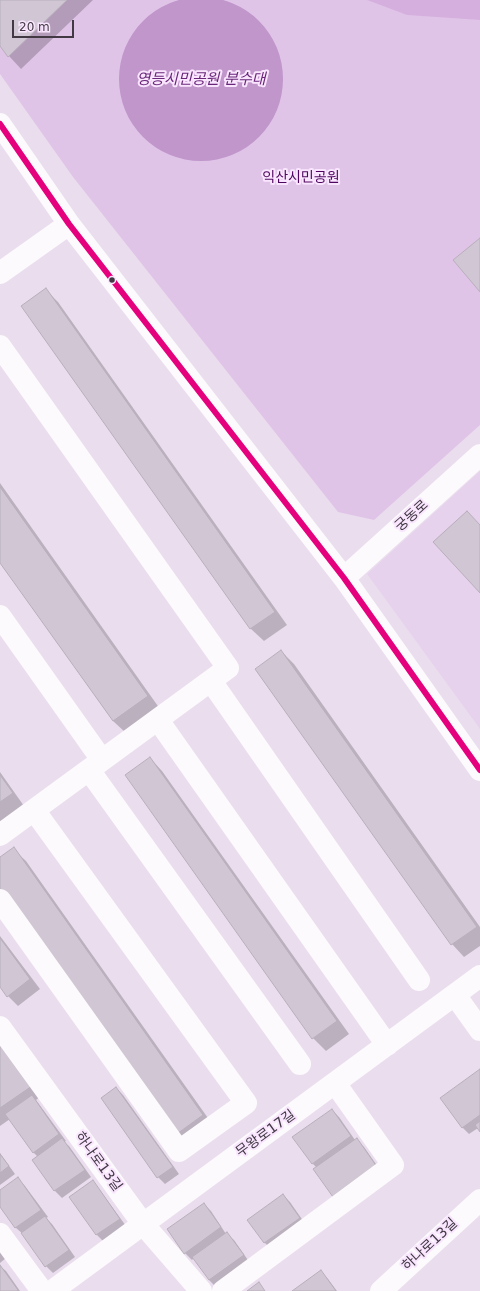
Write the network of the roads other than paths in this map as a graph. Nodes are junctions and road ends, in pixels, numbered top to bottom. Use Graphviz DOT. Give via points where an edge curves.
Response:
graph roads {
  1 [pos="0,124"];
  2 [pos="69,224"];
  3 [pos="0,273"];
  4 [pos="0,346"];
  5 [pos="480,454"];
  6 [pos="344,578"];
  7 [pos="0,616"];
  8 [pos="211,681"];
  9 [pos="158,720"];
  10 [pos="96,765"];
  11 [pos="480,770"];
  12 [pos="34,810"];
  13 [pos="0,835"];
  14 [pos="0,900"];
  15 [pos="480,976"];
  16 [pos="419,980"];
  17 [pos="455,995"];
  18 [pos="0,1027"];
  19 [pos="480,1030"];
  20 [pos="386,1045"];
  21 [pos="300,1064"];
  22 [pos="335,1083"];
  23 [pos="480,1200"];
  24 [pos="143,1224"];
  25 [pos="0,1234"];
  26 [pos="42,1291"];
  27 [pos="52,1291"];
  28 [pos="202,1291"];
  29 [pos="223,1291"];
  30 [pos="381,1291"];
  1 -- 2 [label="street"];
  2 -- 3 [label="street"];
  2 -- 6 [label="street"];
  4 -- 8 [label="street" via="228,668"];
  5 -- 6 [label="street, 궁동로"];
  6 -- 11 [label="street"];
  7 -- 10 [label="street"];
  8 -- 9 [label="street"];
  8 -- 16 [label="street"];
  9 -- 10 [label="street"];
  9 -- 20 [label="street"];
  10 -- 12 [label="street"];
  10 -- 21 [label="street"];
  12 -- 13 [label="street"];
  12 -- 14 [label="street" via="246,1103 179,1151"];
  15 -- 17 [label="street, 무왕로17길"];
  17 -- 19 [label="street"];
  17 -- 20 [label="street, 무왕로17길"];
  18 -- 24 [label="street, 하나로13길"];
  20 -- 22 [label="street, 무왕로17길"];
  22 -- 24 [label="street, 무왕로17길"];
  22 -- 29 [label="street" via="393,1165"];
  23 -- 30 [label="street, 하나로13길"];
  24 -- 27 [label="street, 무왕로17길"];
  24 -- 28 [label="street, 하나로13길"];
  25 -- 26 [label="street"];
}
